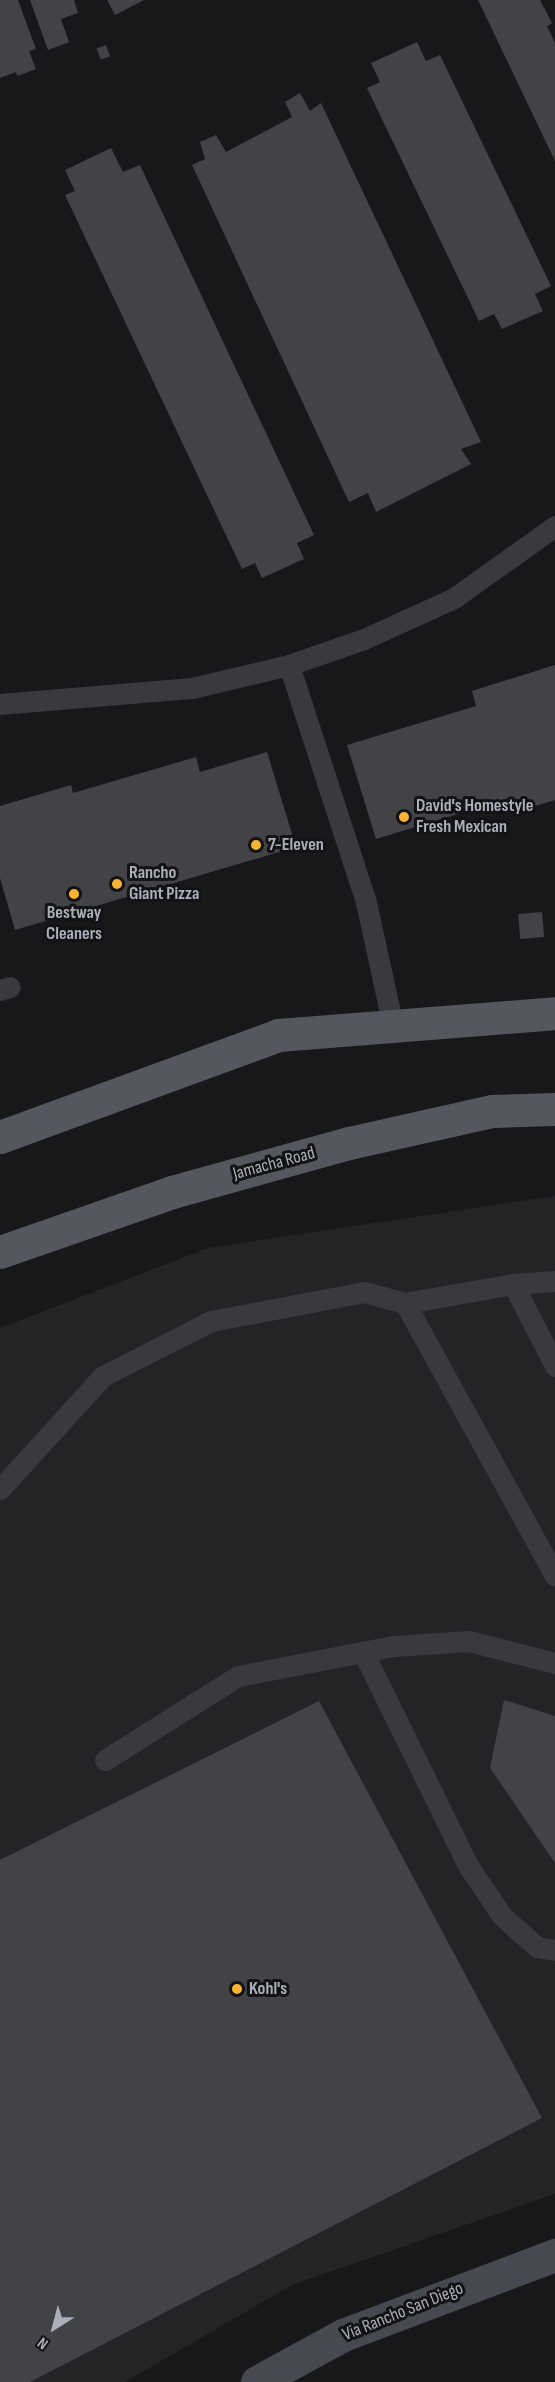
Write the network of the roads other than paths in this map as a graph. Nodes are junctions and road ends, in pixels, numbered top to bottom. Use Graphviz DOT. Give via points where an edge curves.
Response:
graph roads {
  1 [pos="555,526"];
  2 [pos="289,665"];
  3 [pos="0,705"];
  4 [pos="555,1013"];
  5 [pos="393,1026"];
  6 [pos="555,1109"];
  7 [pos="0,1137"];
  8 [pos="0,1252"];
  9 [pos="555,1281"];
  10 [pos="513,1284"];
  11 [pos="405,1303"];
  12 [pos="555,1365"];
  13 [pos="0,1489"];
  14 [pos="555,1576"];
  15 [pos="363,1652"];
  16 [pos="555,1663"];
  17 [pos="105,1760"];
  18 [pos="555,1950"];
  19 [pos="555,2255"];
  20 [pos="257,2382"];
  1 -- 2 [label="lane" via="454,598 364,639"];
  2 -- 3 [label="lane" via="192,688"];
  2 -- 5 [label="lane" via="366,902"];
  4 -- 5 [label="main road"];
  5 -- 7 [label="main road" via="278,1035"];
  6 -- 8 [label="main road, Jamacha Road" via="492,1111 349,1143 172,1192"];
  9 -- 10 [label="lane"];
  10 -- 11 [label="lane"];
  10 -- 12 [label="lane"];
  11 -- 13 [label="lane" via="364,1292 211,1321 103,1376"];
  11 -- 14 [label="lane"];
  15 -- 16 [label="lane" via="469,1641"];
  15 -- 17 [label="lane" via="238,1676"];
  15 -- 18 [label="lane" via="469,1867 502,1916 537,1947"];
  19 -- 20 [label="street, Via Rancho San Diego" via="343,2336"];
}
